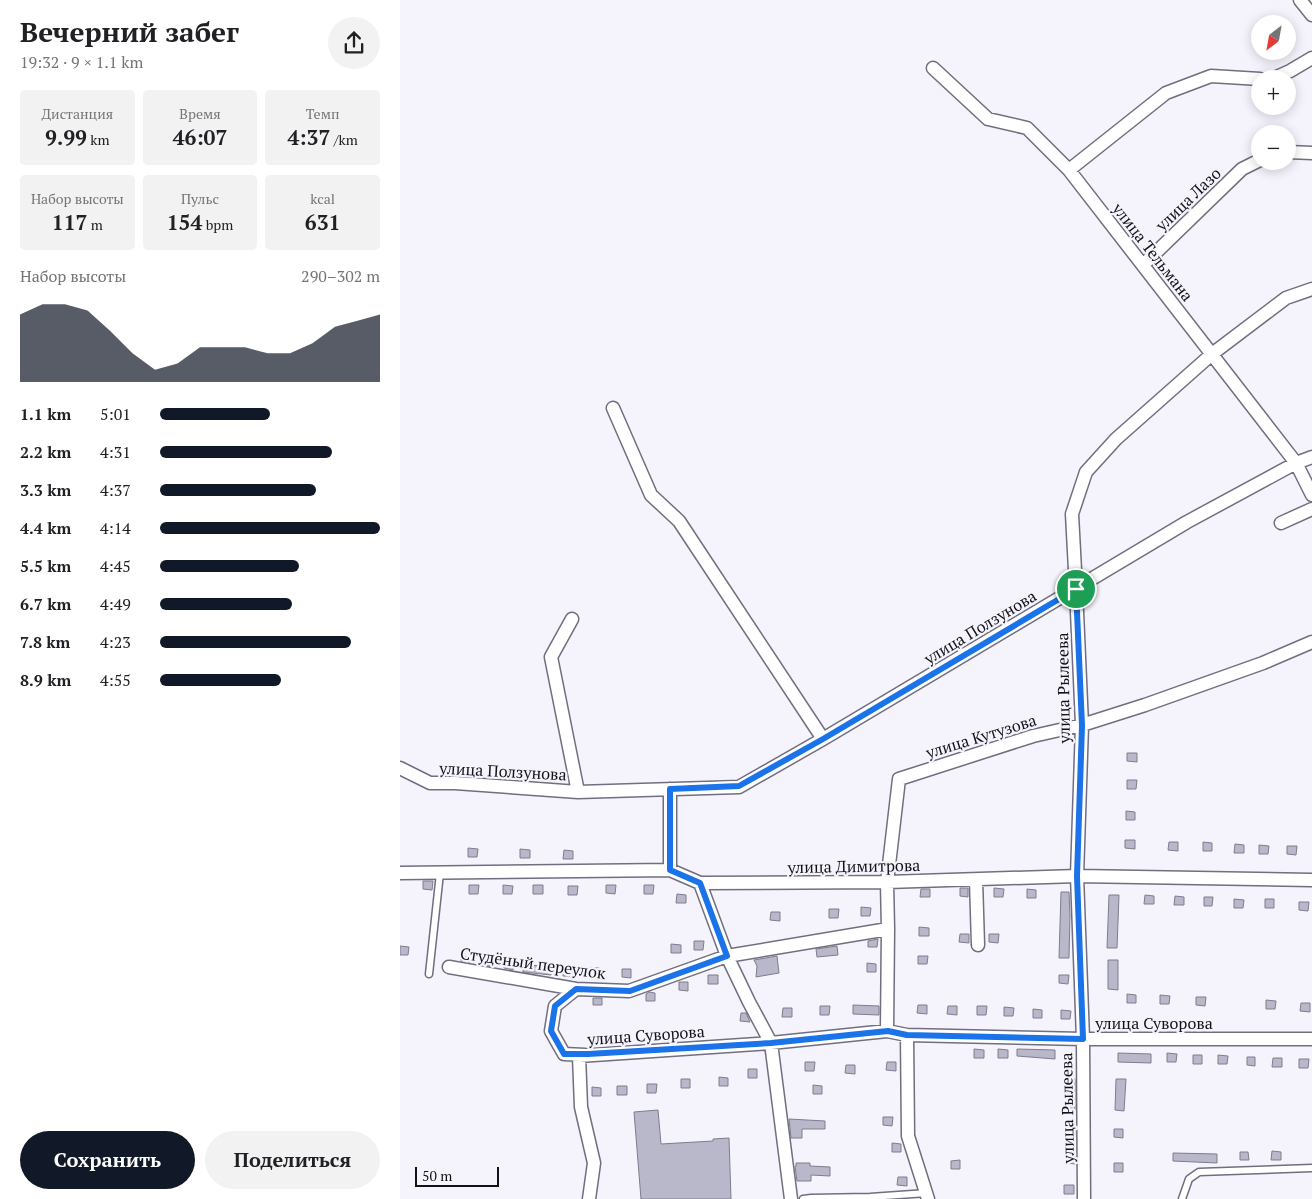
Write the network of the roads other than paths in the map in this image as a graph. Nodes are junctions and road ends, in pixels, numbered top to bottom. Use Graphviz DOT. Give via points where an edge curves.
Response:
graph roads {
  1 [pos="1300,0"];
  2 [pos="1312,15"];
  3 [pos="1312,58"];
  4 [pos="933,68"];
  5 [pos="1292,70"];
  6 [pos="1251,78"];
  7 [pos="1296,152"];
  8 [pos="1312,152"];
  9 [pos="1251,164"];
  10 [pos="1069,170"];
  11 [pos="1143,266"];
  12 [pos="1312,289"];
  13 [pos="1212,354"];
  14 [pos="613,408"];
  15 [pos="1312,457"];
  16 [pos="1296,463"];
  17 [pos="1312,495"];
  18 [pos="1312,510"];
  19 [pos="1281,522"];
  20 [pos="1076,589"];
  21 [pos="572,619"];
  22 [pos="1312,642"];
  23 [pos="1082,726"];
  24 [pos="823,739"];
  25 [pos="400,768"];
  26 [pos="670,789"];
  27 [pos="578,792"];
  28 [pos="670,870"];
  29 [pos="400,873"];
  30 [pos="440,873"];
  31 [pos="1077,876"];
  32 [pos="976,880"];
  33 [pos="1312,880"];
  34 [pos="887,882"];
  35 [pos="700,883"];
  36 [pos="888,929"];
  37 [pos="978,945"];
  38 [pos="727,956"];
  39 [pos="449,968"];
  40 [pos="429,974"];
  41 [pos="576,989"];
  42 [pos="888,1031"];
  43 [pos="907,1035"];
  44 [pos="1083,1039"];
  45 [pos="1312,1040"];
  46 [pos="771,1043"];
  47 [pos="588,1054"];
  48 [pos="1312,1168"];
  49 [pos="927,1196"];
  50 [pos="589,1199"];
  51 [pos="791,1199"];
  52 [pos="803,1199"];
  53 [pos="1084,1199"];
  54 [pos="1182,1199"];
  1 -- 2 [label="street"];
  3 -- 5 [label="street"];
  4 -- 10 [label="street, улица Тельмана" via="988,119 1027,128"];
  6 -- 10 [label="street" via="1211,76 1166,93"];
  7 -- 8 [label="street"];
  9 -- 11 [label="street, улица Лазо" via="1242,169"];
  10 -- 11 [label="street, улица Тельмана"];
  11 -- 13 [label="street, улица Тельмана"];
  12 -- 13 [label="street, улица Рылеева" via="1286,298"];
  13 -- 16 [label="street, улица Тельмана"];
  13 -- 20 [label="street, улица Рылеева" via="1116,439 1086,472 1072,514"];
  14 -- 24 [label="street" via="651,495 679,521"];
  15 -- 16 [label="street, улица Ползунова"];
  16 -- 17 [label="street, улица Тельмана"];
  16 -- 20 [label="street, улица Ползунова" via="1187,522"];
  18 -- 19 [label="street"];
  20 -- 23 [label="street, улица Рылеева"];
  20 -- 24 [label="street, улица Ползунова"];
  21 -- 27 [label="street, улица Ползунова" via="551,657"];
  22 -- 23 [label="street, улица Кутузова" via="1263,663"];
  23 -- 31 [label="street, улица Рылеева"];
  23 -- 34 [label="street, улица Кутузова" via="1033,736 899,779"];
  24 -- 26 [label="street, улица Ползунова" via="739,786"];
  25 -- 27 [label="street, улица Ползунова" via="430,783"];
  26 -- 27 [label="street, улица Ползунова"];
  26 -- 28 [label="street"];
  28 -- 30 [label="street, улица Димитрова"];
  28 -- 35 [label="street, улица Димитрова"];
  29 -- 30 [label="street, улица Димитрова"];
  30 -- 40 [label="lane"];
  31 -- 32 [label="street, улица Димитрова"];
  31 -- 33 [label="street, улица Димитрова"];
  31 -- 44 [label="street, улица Рылеева"];
  32 -- 34 [label="street, улица Димитрова"];
  32 -- 37 [label="street"];
  34 -- 35 [label="street, улица Димитрова"];
  34 -- 36 [label="street, улица Кутузова"];
  35 -- 38 [label="street"];
  36 -- 38 [label="street, Студёный переулок"];
  36 -- 42 [label="street, улица Кутузова"];
  38 -- 41 [label="street, Студёный переулок" via="630,991"];
  38 -- 46 [label="street"];
  39 -- 41 [label="street, Студёный переулок"];
  41 -- 47 [label="street" via="555,1006 551,1031 564,1054"];
  42 -- 43 [label="street, улица Суворова"];
  42 -- 46 [label="street, улица Суворова"];
  43 -- 44 [label="street, улица Суворова"];
  43 -- 49 [label="street" via="908,1136"];
  44 -- 45 [label="street, улица Суворова"];
  44 -- 53 [label="street, улица Рылеева"];
  46 -- 47 [label="street, улица Суворова"];
  46 -- 51 [label="street"];
  47 -- 50 [label="street, улица Суворова" via="579,1056 581,1107 594,1163"];
  48 -- 54 [label="lane" via="1199,1172 1188,1179"];
  49 -- 52 [label="lane"];
}
